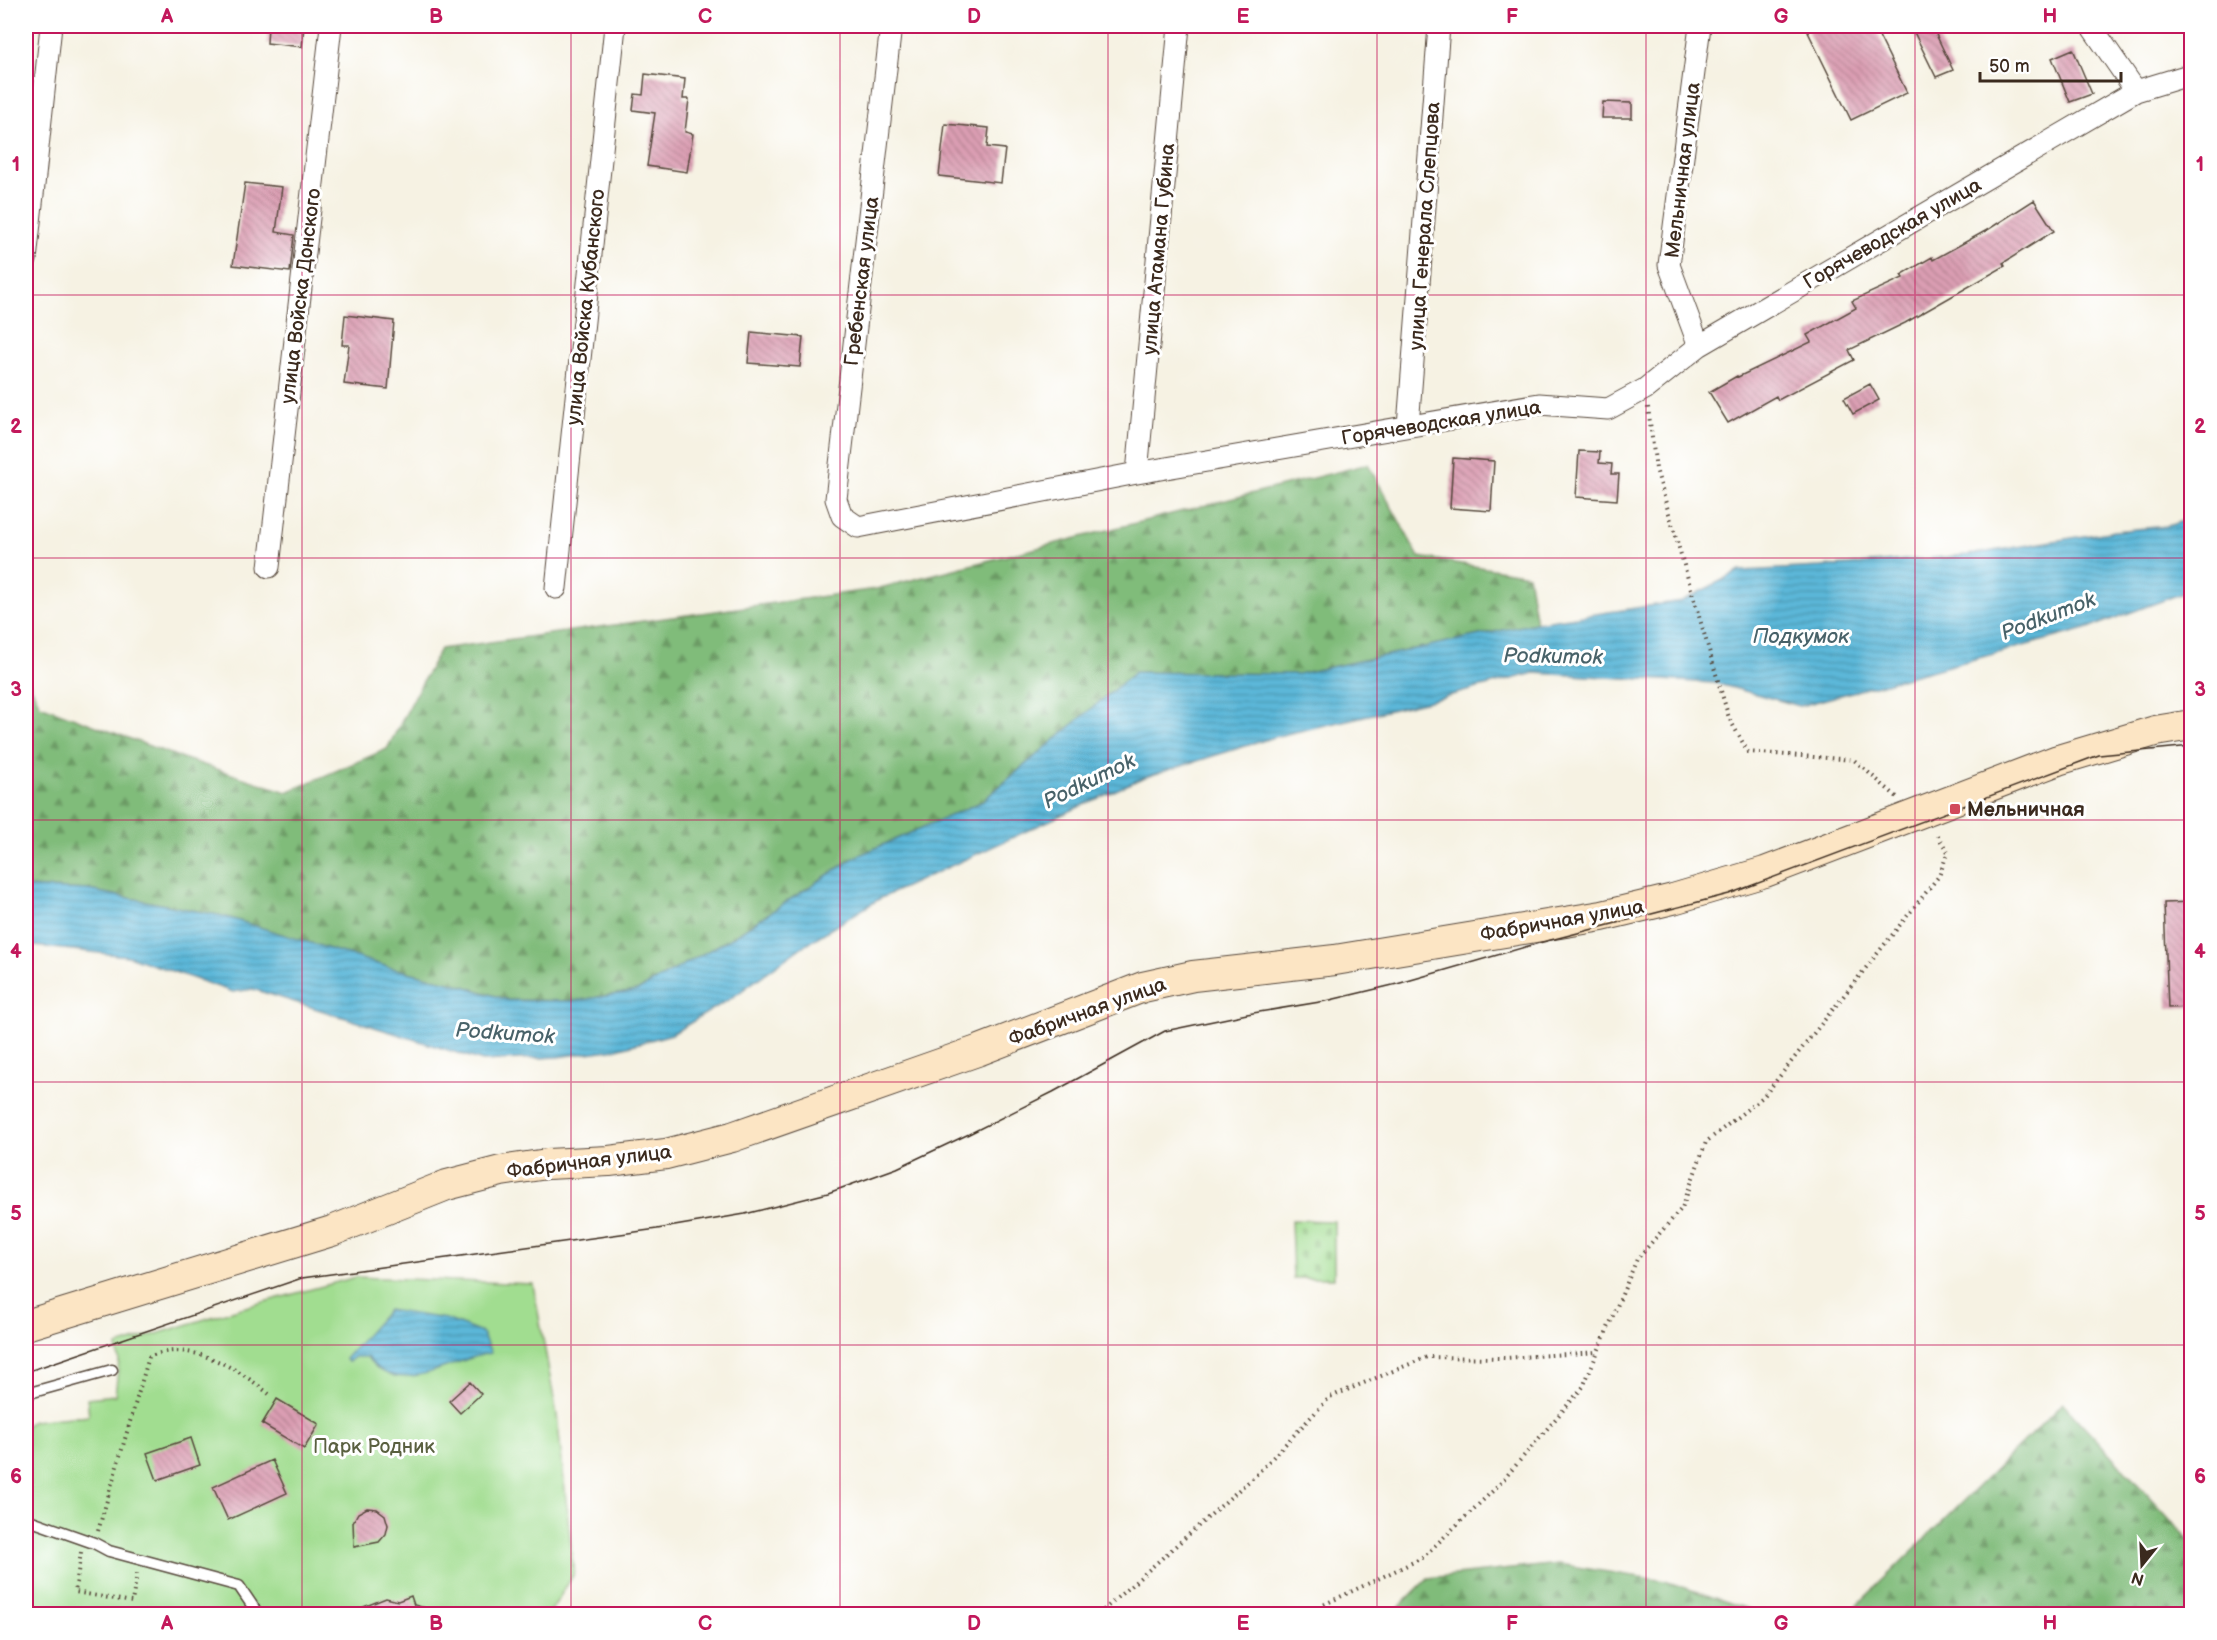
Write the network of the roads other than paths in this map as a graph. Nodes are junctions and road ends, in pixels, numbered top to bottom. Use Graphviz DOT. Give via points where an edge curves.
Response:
graph roads {
  1 [pos="51,26"];
  2 [pos="331,26"];
  3 [pos="615,26"];
  4 [pos="891,26"];
  5 [pos="1179,26"];
  6 [pos="1439,26"];
  7 [pos="1700,26"];
  8 [pos="2091,26"];
  9 [pos="2192,74"];
  10 [pos="2136,91"];
  11 [pos="26,260"];
  12 [pos="1699,346"];
  13 [pos="1408,426"];
  14 [pos="1137,474"];
  15 [pos="858,527"];
  16 [pos="269,567"];
  17 [pos="556,588"];
  18 [pos="2192,725"];
  19 [pos="26,1325"];
  20 [pos="112,1370"];
  21 [pos="26,1394"];
  22 [pos="26,1519"];
  23 [pos="258,1614"];
  1 -- 11 [label="street"];
  2 -- 16 [label="street, улица Войска Донского"];
  3 -- 17 [label="street, улица Войска Кубанского"];
  4 -- 15 [label="street, Гребенская улица" via="836,500 842,516"];
  5 -- 14 [label="street, улица Атамана Губина"];
  6 -- 13 [label="street, улица Генерала Слепцова"];
  7 -- 12 [label="street, Мельничная улица" via="1669,265"];
  8 -- 10 [label="street"];
  9 -- 10 [label="street, Горячеводская улица"];
  10 -- 12 [label="street, Горячеводская улица"];
  12 -- 13 [label="street, Горячеводская улица" via="1645,389 1608,409 1539,404"];
  13 -- 14 [label="street, Горячеводская улица"];
  14 -- 15 [label="street, Горячеводская улица"];
  18 -- 19 [label="main road, Фабричная улица" via="2155,731 2058,760 1765,872 1673,899 1602,916 1335,960 1193,976 1143,987 980,1050 732,1137 666,1154 547,1164 447,1185 332,1232"];
  20 -- 21 [label="lane"];
  22 -- 23 [label="lane" via="109,1551 239,1586"];
}
